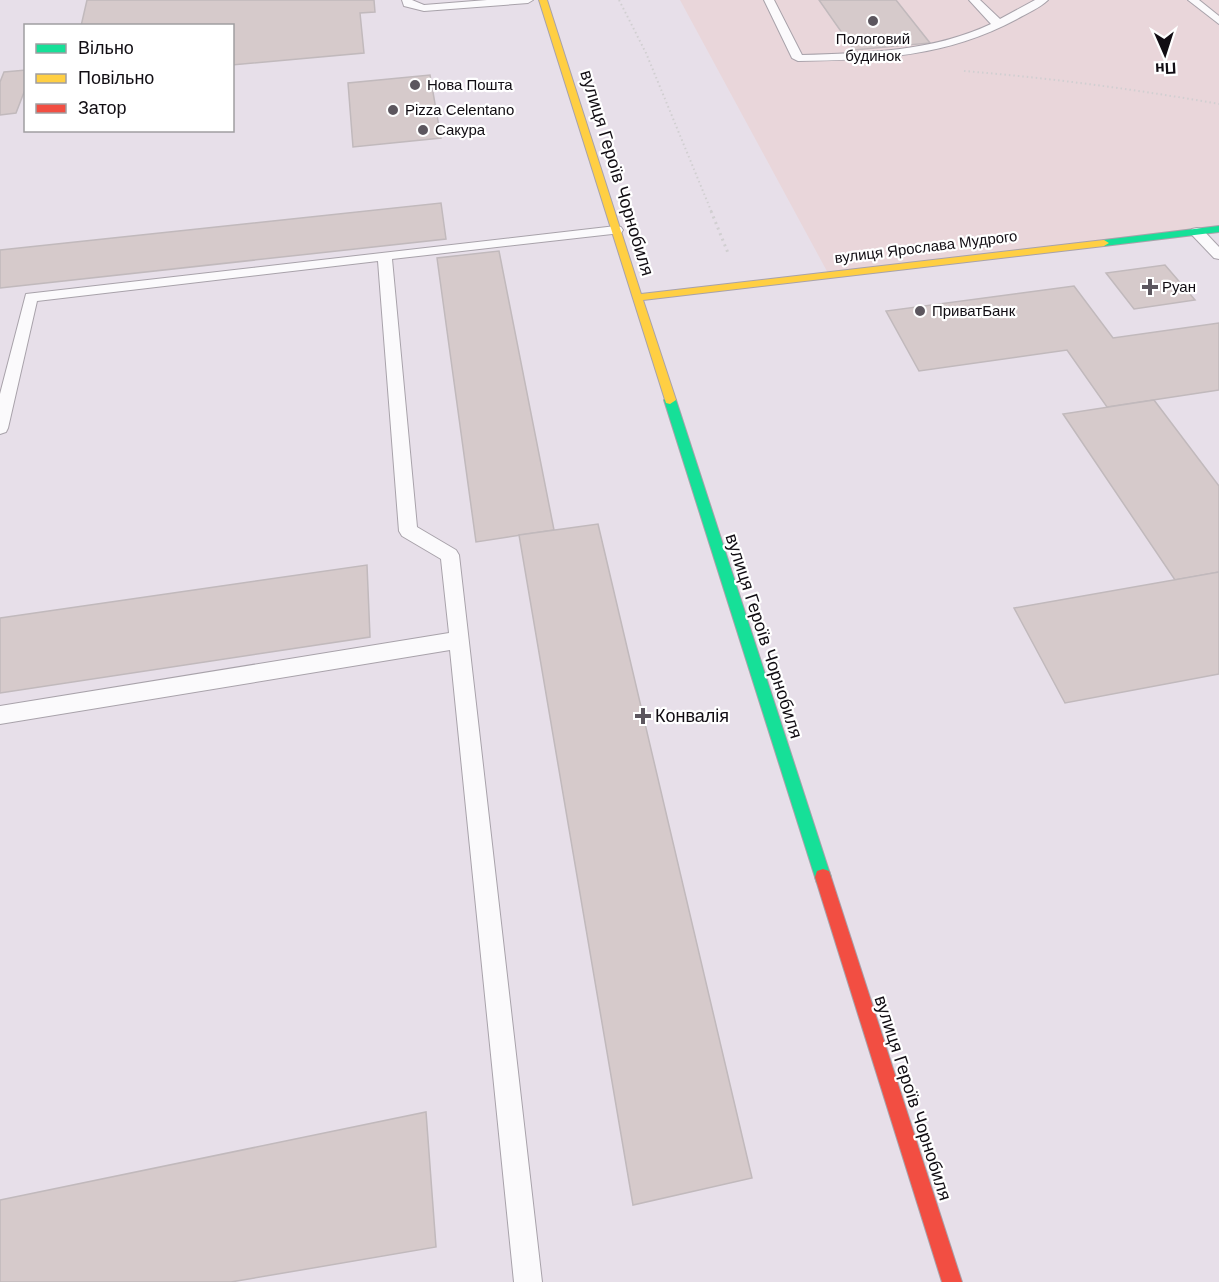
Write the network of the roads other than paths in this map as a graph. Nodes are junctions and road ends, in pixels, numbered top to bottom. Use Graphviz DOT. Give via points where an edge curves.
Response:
graph roads {
  1 [pos="407,0"];
  2 [pos="528,0"];
  3 [pos="543,0"];
  4 [pos="769,0"];
  5 [pos="974,0"];
  6 [pos="1043,0"];
  7 [pos="1194,0"];
  8 [pos="470,2"];
  9 [pos="1219,21"];
  10 [pos="999,25"];
  11 [pos="1219,229"];
  12 [pos="616,230"];
  13 [pos="1197,232"];
  14 [pos="1219,255"];
  15 [pos="385,256"];
  16 [pos="637,298"];
  17 [pos="0,428"];
  18 [pos="459,640"];
  19 [pos="0,716"];
  20 [pos="528,1282"];
  21 [pos="952,1282"];
  1 -- 8 [label="lane" via="408,4 424,8"];
  2 -- 8 [label="lane"];
  3 -- 12 [label="street, вулиця Героїв Чорнобиля"];
  4 -- 10 [label="lane" via="798,58 903,53 947,45"];
  5 -- 10 [label="lane"];
  6 -- 10 [label="lane"];
  7 -- 9 [label="lane"];
  11 -- 13 [label="street, вулиця Ярослава Мудрого"];
  12 -- 15 [label="lane"];
  12 -- 16 [label="street, вулиця Героїв Чорнобиля"];
  13 -- 14 [label="lane"];
  13 -- 16 [label="street, вулиця Ярослава Мудрого"];
  15 -- 17 [label="lane" via="31,297"];
  15 -- 18 [label="lane" via="408,531 450,555"];
  16 -- 21 [label="street, вулиця Героїв Чорнобиля"];
  18 -- 19 [label="lane"];
  18 -- 20 [label="lane"];
}
